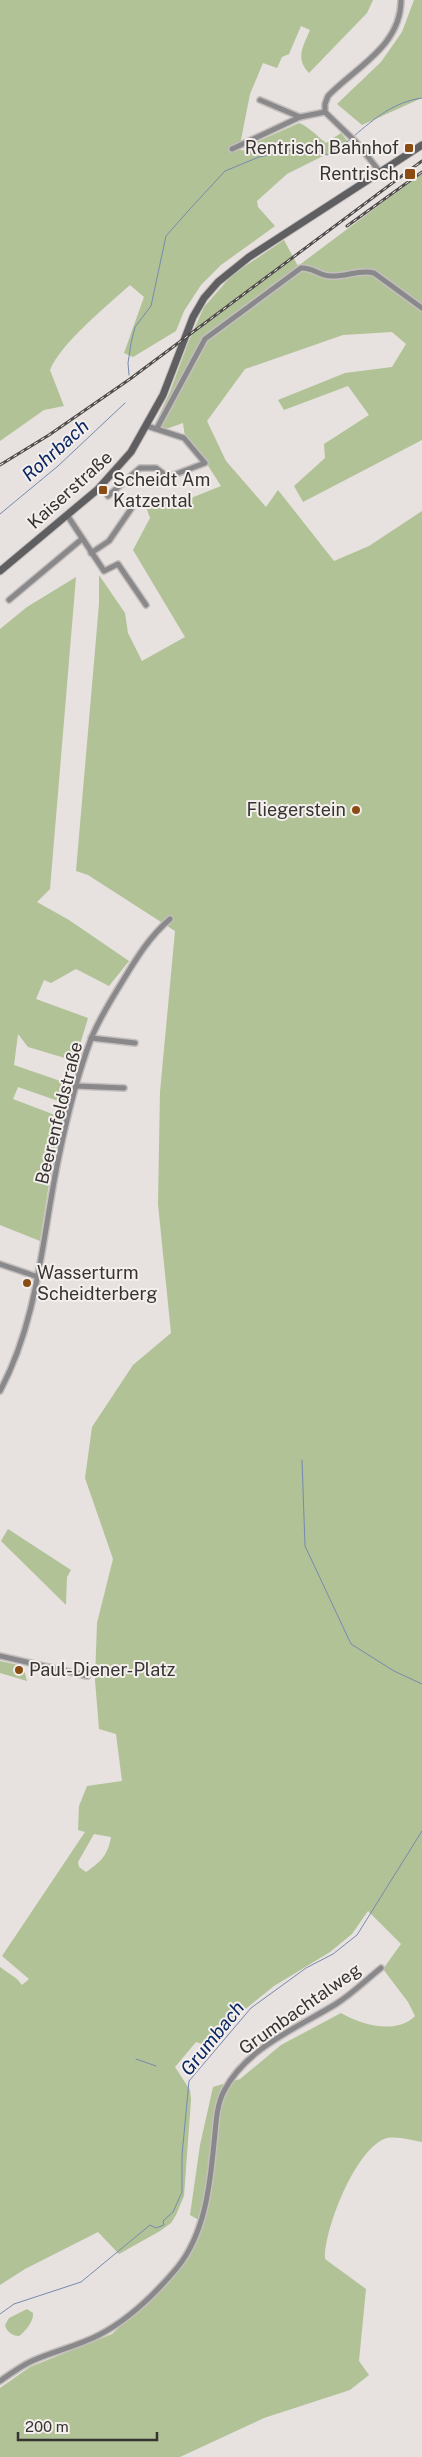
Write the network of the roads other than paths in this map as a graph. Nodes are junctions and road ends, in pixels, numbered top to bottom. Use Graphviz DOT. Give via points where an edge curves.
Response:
graph roads {
  1 [pos="401,0"];
  2 [pos="260,100"];
  3 [pos="325,112"];
  4 [pos="300,117"];
  5 [pos="422,144"];
  6 [pos="232,149"];
  7 [pos="380,172"];
  8 [pos="422,308"];
  9 [pos="147,426"];
  10 [pos="157,428"];
  11 [pos="108,496"];
  12 [pos="131,509"];
  13 [pos="67,516"];
  14 [pos="82,539"];
  15 [pos="91,553"];
  16 [pos="0,572"];
  17 [pos="9,600"];
  18 [pos="146,605"];
  19 [pos="170,919"];
  20 [pos="92,1038"];
  21 [pos="135,1044"];
  22 [pos="76,1086"];
  23 [pos="124,1088"];
  24 [pos="0,1264"];
  25 [pos="38,1277"];
  26 [pos="0,1391"];
  27 [pos="0,1656"];
  28 [pos="87,1676"];
  29 [pos="381,1968"];
  30 [pos="0,2381"];
  1 -- 3 [label="street" via="399,19 393,33 328,96"];
  2 -- 4 [label="street"];
  3 -- 4 [label="street"];
  3 -- 7 [label="street" via="357,143"];
  4 -- 6 [label="street"];
  5 -- 7 [label="main road"];
  7 -- 9 [label="main road" via="234,268 209,291 193,317 165,390"];
  8 -- 10 [label="street" via="374,273 329,276 301,268 205,339"];
  9 -- 10 [label="street, Kaiserstraße"];
  9 -- 13 [label="main road, Kaiserstraße" via="116,470"];
  10 -- 11 [label="street, Kaiserstraße" via="184,438 205,464 168,477 156,468 140,468"];
  12 -- 15 [label="street" via="109,541"];
  13 -- 14 [label="street"];
  13 -- 16 [label="main road, Kaiserstraße"];
  14 -- 15 [label="street"];
  14 -- 17 [label="street"];
  15 -- 18 [label="street" via="104,571 118,564"];
  19 -- 20 [label="street, Beerenfeldstraße" via="145,945"];
  20 -- 21 [label="street"];
  20 -- 22 [label="street, Beerenfeldstraße"];
  22 -- 23 [label="street"];
  22 -- 25 [label="street, Beerenfeldstraße" via="59,1157"];
  24 -- 25 [label="street"];
  25 -- 26 [label="street, Beerenfeldstraße" via="27,1327"];
  27 -- 28 [label="street"];
  29 -- 30 [label="street, Grumbachtalweg" via="338,2003 269,2043 230,2080 222,2093 217,2112 210,2182 195,2236 182,2261 161,2285 98,2336 31,2361"];
}
